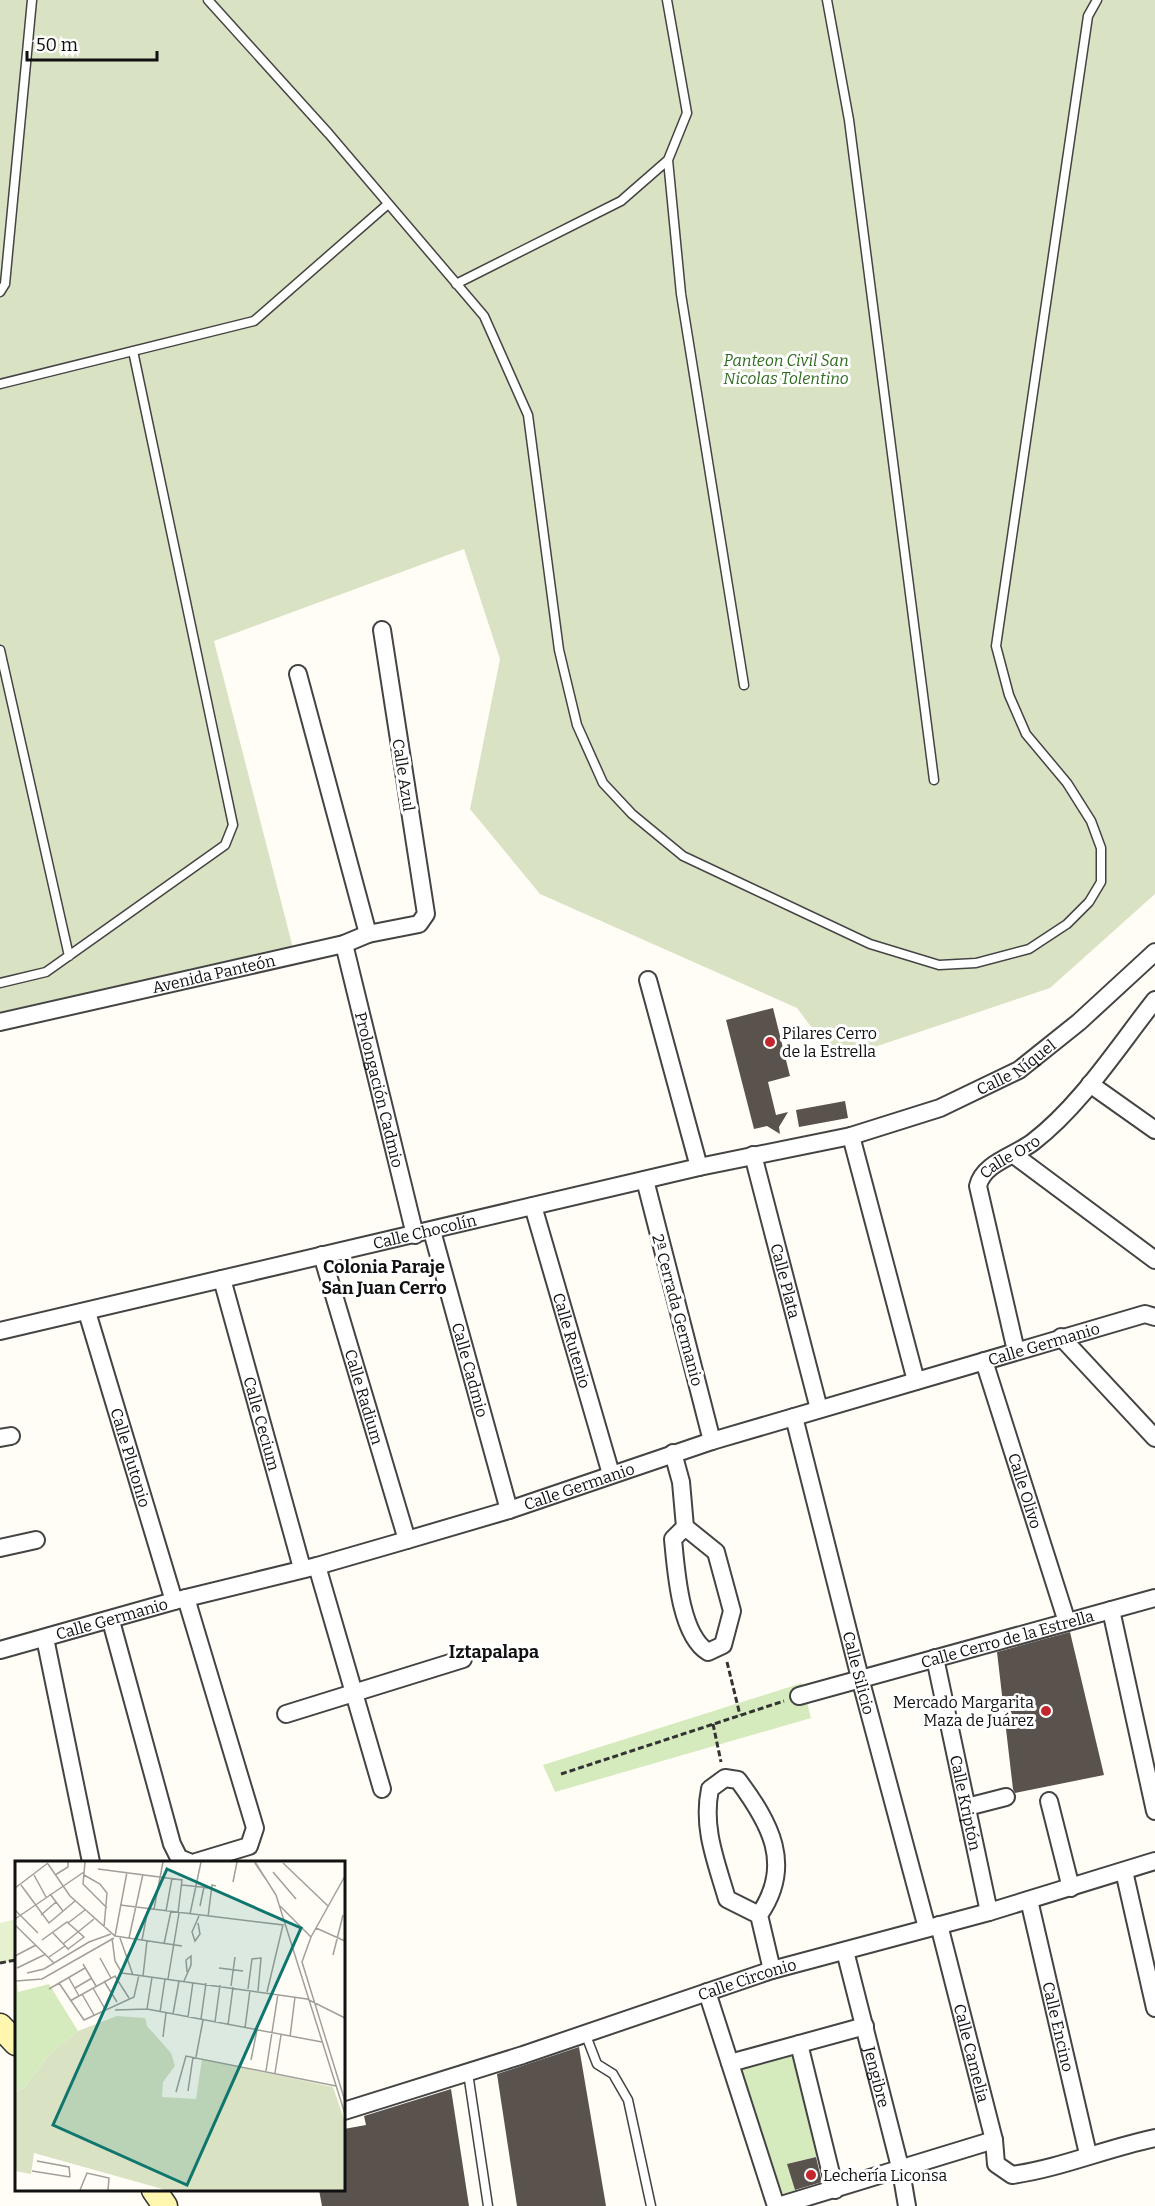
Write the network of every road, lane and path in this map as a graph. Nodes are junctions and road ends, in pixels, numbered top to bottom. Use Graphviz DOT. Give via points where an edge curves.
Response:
graph roads {
  1 [pos="32,0"];
  2 [pos="208,0"];
  3 [pos="667,0"];
  4 [pos="827,0"];
  5 [pos="1097,0"];
  6 [pos="668,160"];
  7 [pos="388,204"];
  8 [pos="456,284"];
  9 [pos="0,292"];
  10 [pos="133,351"];
  11 [pos="0,384"];
  12 [pos="382,630"];
  13 [pos="0,650"];
  14 [pos="298,674"];
  15 [pos="744,686"];
  16 [pos="934,780"];
  17 [pos="424,920"];
  18 [pos="368,934"];
  19 [pos="344,944"];
  20 [pos="1155,952"];
  21 [pos="69,956"];
  22 [pos="648,980"];
  23 [pos="0,983"];
  24 [pos="1155,1000"];
  25 [pos="0,1022"];
  26 [pos="1090,1084"];
  27 [pos="1155,1130"];
  28 [pos="851,1136"];
  29 [pos="753,1155"];
  30 [pos="1014,1155"];
  31 [pos="699,1167"];
  32 [pos="645,1180"];
  33 [pos="533,1206"];
  34 [pos="432,1231"];
  35 [pos="415,1234"];
  36 [pos="322,1255"];
  37 [pos="1155,1260"];
  38 [pos="222,1279"];
  39 [pos="87,1312"];
  40 [pos="1155,1317"];
  41 [pos="0,1331"];
  42 [pos="1061,1337"];
  43 [pos="1016,1351"];
  44 [pos="984,1361"];
  45 [pos="916,1381"];
  46 [pos="819,1409"];
  47 [pos="794,1417"];
  48 [pos="1155,1438"];
  49 [pos="712,1441"];
  50 [pos="673,1453"];
  51 [pos="611,1474"];
  52 [pos="509,1510"];
  53 [pos="685,1527"];
  54 [pos="36,1540"];
  55 [pos="407,1540"];
  56 [pos="0,1548"];
  57 [pos="310,1567"];
  58 [pos="1155,1598"];
  59 [pos="180,1599"];
  60 [pos="1111,1610"];
  61 [pos="111,1621"];
  62 [pos="1067,1622"];
  63 [pos="45,1638"];
  64 [pos="723,1645"];
  65 [pos="0,1650"];
  66 [pos="935,1658"];
  67 [pos="463,1659"];
  68 [pos="860,1678"];
  69 [pos="354,1693"];
  70 [pos="799,1696"];
  71 [pos="286,1714"];
  72 [pos="740,1715"];
  73 [pos="713,1724"];
  74 [pos="561,1774"];
  75 [pos="725,1778"];
  76 [pos="382,1789"];
  77 [pos="1006,1797"];
  78 [pos="1049,1802"];
  79 [pos="968,1807"];
  80 [pos="1155,1811"];
  81 [pos="91,1861"];
  82 [pos="185,1861"];
  83 [pos="202,1861"];
  84 [pos="1155,1861"];
  85 [pos="1124,1871"];
  86 [pos="1071,1888"];
  87 [pos="1029,1900"];
  88 [pos="989,1912"];
  89 [pos="759,1915"];
  90 [pos="933,1926"];
  91 [pos="845,1951"];
  92 [pos="15,1960"];
  93 [pos="0,1963"];
  94 [pos="772,1970"];
  95 [pos="707,1992"];
  96 [pos="1155,2008"];
  97 [pos="0,2026"];
  98 [pos="865,2026"];
  99 [pos="585,2033"];
  100 [pos="15,2042"];
  101 [pos="799,2043"];
  102 [pos="730,2063"];
  103 [pos="468,2073"];
  104 [pos="345,2111"];
  105 [pos="1155,2138"];
  106 [pos="994,2140"];
  107 [pos="1088,2154"];
  108 [pos="901,2171"];
  109 [pos="835,2190"];
  110 [pos="155,2191"];
  111 [pos="165,2206"];
  112 [pos="488,2206"];
  113 [pos="651,2206"];
  114 [pos="777,2206"];
  115 [pos="907,2206"];
  1 -- 9 [label="lane" via="5,284"];
  2 -- 7 [label="lane"];
  3 -- 6 [label="lane" via="687,112"];
  4 -- 16 [label="lane" via="849,120"];
  5 -- 8 [label="lane" via="1088,16 996,646 1009,694 1026,734 1067,783 1090,821 1101,848 1101,882 1089,902 1067,924 1029,949 976,963 939,965 870,944 683,856 632,814 603,783 576,724 559,650 528,415 484,316"];
  6 -- 8 [label="lane" via="621,201"];
  6 -- 15 [label="lane" via="681,294"];
  7 -- 8 [label="lane"];
  7 -- 10 [label="lane" via="254,321"];
  10 -- 11 [label="lane"];
  10 -- 21 [label="lane" via="233,825 225,845"];
  12 -- 17 [label="street, Calle Azul"];
  13 -- 21 [label="lane"];
  14 -- 18 [label="street"];
  17 -- 18 [label="street, Avenida Panteón"];
  18 -- 19 [label="street, Avenida Panteón"];
  19 -- 25 [label="street, Avenida Panteón"];
  19 -- 35 [label="street, Prolongación Cadmio"];
  20 -- 28 [label="street, Calle Níquel" via="1079,1022 1019,1070 940,1108"];
  21 -- 23 [label="lane" via="46,972"];
  22 -- 31 [label="street"];
  24 -- 26 [label="street, Calle Oro"];
  26 -- 27 [label="street"];
  26 -- 30 [label="street, Calle Oro" via="1034,1142"];
  28 -- 29 [label="street, Calle Chocolín"];
  28 -- 45 [label="street"];
  29 -- 31 [label="street, Calle Chocolín"];
  29 -- 46 [label="street, Calle Plata"];
  30 -- 37 [label="street"];
  30 -- 43 [label="street, Calle Oro" via="991,1166 980,1176 978,1186"];
  31 -- 32 [label="street, Calle Chocolín"];
  32 -- 33 [label="street, Calle Chocolín"];
  32 -- 49 [label="street, 2ª Cerrada Germanio"];
  33 -- 34 [label="street, Calle Chocolín"];
  33 -- 51 [label="street, Calle Rutenio"];
  34 -- 35 [label="street, Calle Chocolín"];
  34 -- 52 [label="street, Calle Cadmio"];
  35 -- 36 [label="street, Calle Chocolín"];
  36 -- 38 [label="street, Calle Chocolín"];
  36 -- 55 [label="street, Calle Radium"];
  38 -- 39 [label="street, Calle Chocolín"];
  38 -- 57 [label="street, Calle Cecium"];
  39 -- 41 [label="street, Calle Chocolín"];
  39 -- 59 [label="street, Calle Plutonio"];
  40 -- 42 [label="street, Calle Germanio" via="1145,1314"];
  42 -- 43 [label="street, Calle Germanio"];
  42 -- 48 [label="street"];
  43 -- 44 [label="street, Calle Germanio"];
  44 -- 45 [label="street, Calle Germanio"];
  44 -- 62 [label="street, Calle Olivo"];
  45 -- 46 [label="street, Calle Germanio"];
  46 -- 47 [label="street, Calle Germanio"];
  47 -- 49 [label="street, Calle Germanio"];
  47 -- 68 [label="street, Calle Silicio"];
  49 -- 50 [label="street, Calle Germanio"];
  50 -- 51 [label="street, Calle Germanio"];
  50 -- 53 [label="street" via="681,1482"];
  51 -- 52 [label="street, Calle Germanio"];
  52 -- 55 [label="street, Calle Germanio"];
  53 -- 64 [label="street" via="716,1552 732,1611"];
  53 -- 64 [label="street" via="673,1539 679,1591 698,1646 708,1653"];
  54 -- 56 [label="street"];
  55 -- 57 [label="street, Calle Germanio"];
  57 -- 59 [label="street, Calle Germanio"];
  57 -- 69 [label="street, Calle Cecium"];
  58 -- 60 [label="street, Calle Cerro de la Estrella"];
  59 -- 61 [label="street, Calle Germanio"];
  59 -- 83 [label="street, Calle Plutonio" via="255,1828 249,1846"];
  60 -- 62 [label="street, Calle Cerro de la Estrella"];
  60 -- 80 [label="street"];
  61 -- 63 [label="street, Calle Germanio"];
  61 -- 82 [label="street" via="172,1844"];
  62 -- 66 [label="street, Calle Cerro de la Estrella"];
  63 -- 65 [label="street, Calle Germanio"];
  63 -- 81 [label="street"];
  64 -- 72 [label="path"];
  66 -- 68 [label="street, Calle Cerro de la Estrella"];
  66 -- 79 [label="street, Calle Kriptón"];
  67 -- 69 [label="street"];
  68 -- 70 [label="street, Calle Cerro de la Estrella"];
  68 -- 90 [label="street, Calle Silicio"];
  69 -- 71 [label="street"];
  69 -- 76 [label="street, Calle Cecium"];
  70 -- 72 [label="path"];
  72 -- 73 [label="path"];
  73 -- 74 [label="path"];
  73 -- 75 [label="path"];
  75 -- 89 [label="street" via="738,1780 772,1835 777,1867 770,1899"];
  75 -- 89 [label="street" via="710,1789 706,1811 711,1845 727,1899"];
  77 -- 79 [label="street"];
  78 -- 86 [label="street"];
  79 -- 88 [label="street, Calle Kriptón"];
  84 -- 85 [label="street, Calle Circonio"];
  85 -- 86 [label="street, Calle Circonio"];
  85 -- 96 [label="street"];
  86 -- 87 [label="street, Calle Circonio"];
  87 -- 88 [label="street, Calle Circonio"];
  87 -- 107 [label="street, Calle Encino"];
  88 -- 90 [label="street, Calle Circonio"];
  89 -- 94 [label="street"];
  90 -- 91 [label="street, Calle Circonio"];
  90 -- 106 [label="street, Calle Camelia"];
  91 -- 94 [label="street, Calle Circonio"];
  91 -- 98 [label="street, Jengibre"];
  92 -- 93 [label="path"];
  94 -- 95 [label="street, Calle Circonio"];
  95 -- 99 [label="street, Calle Circonio"];
  95 -- 102 [label="street"];
  97 -- 100 [label="main road"];
  98 -- 101 [label="street"];
  98 -- 108 [label="street, Jengibre"];
  99 -- 103 [label="street, Calle Circonio"];
  99 -- 113 [label="lane" via="597,2064 614,2074 628,2100"];
  101 -- 102 [label="street"];
  101 -- 109 [label="street"];
  102 -- 114 [label="street"];
  103 -- 104 [label="street, Calle Circonio"];
  103 -- 112 [label="lane"];
  105 -- 107 [label="street"];
  106 -- 107 [label="street, Calle Camelia" via="996,2164 1012,2175 1042,2171"];
  106 -- 108 [label="street"];
  108 -- 109 [label="street"];
  108 -- 115 [label="street, Jengibre"];
  109 -- 114 [label="street"];
  110 -- 111 [label="main road"];
}
